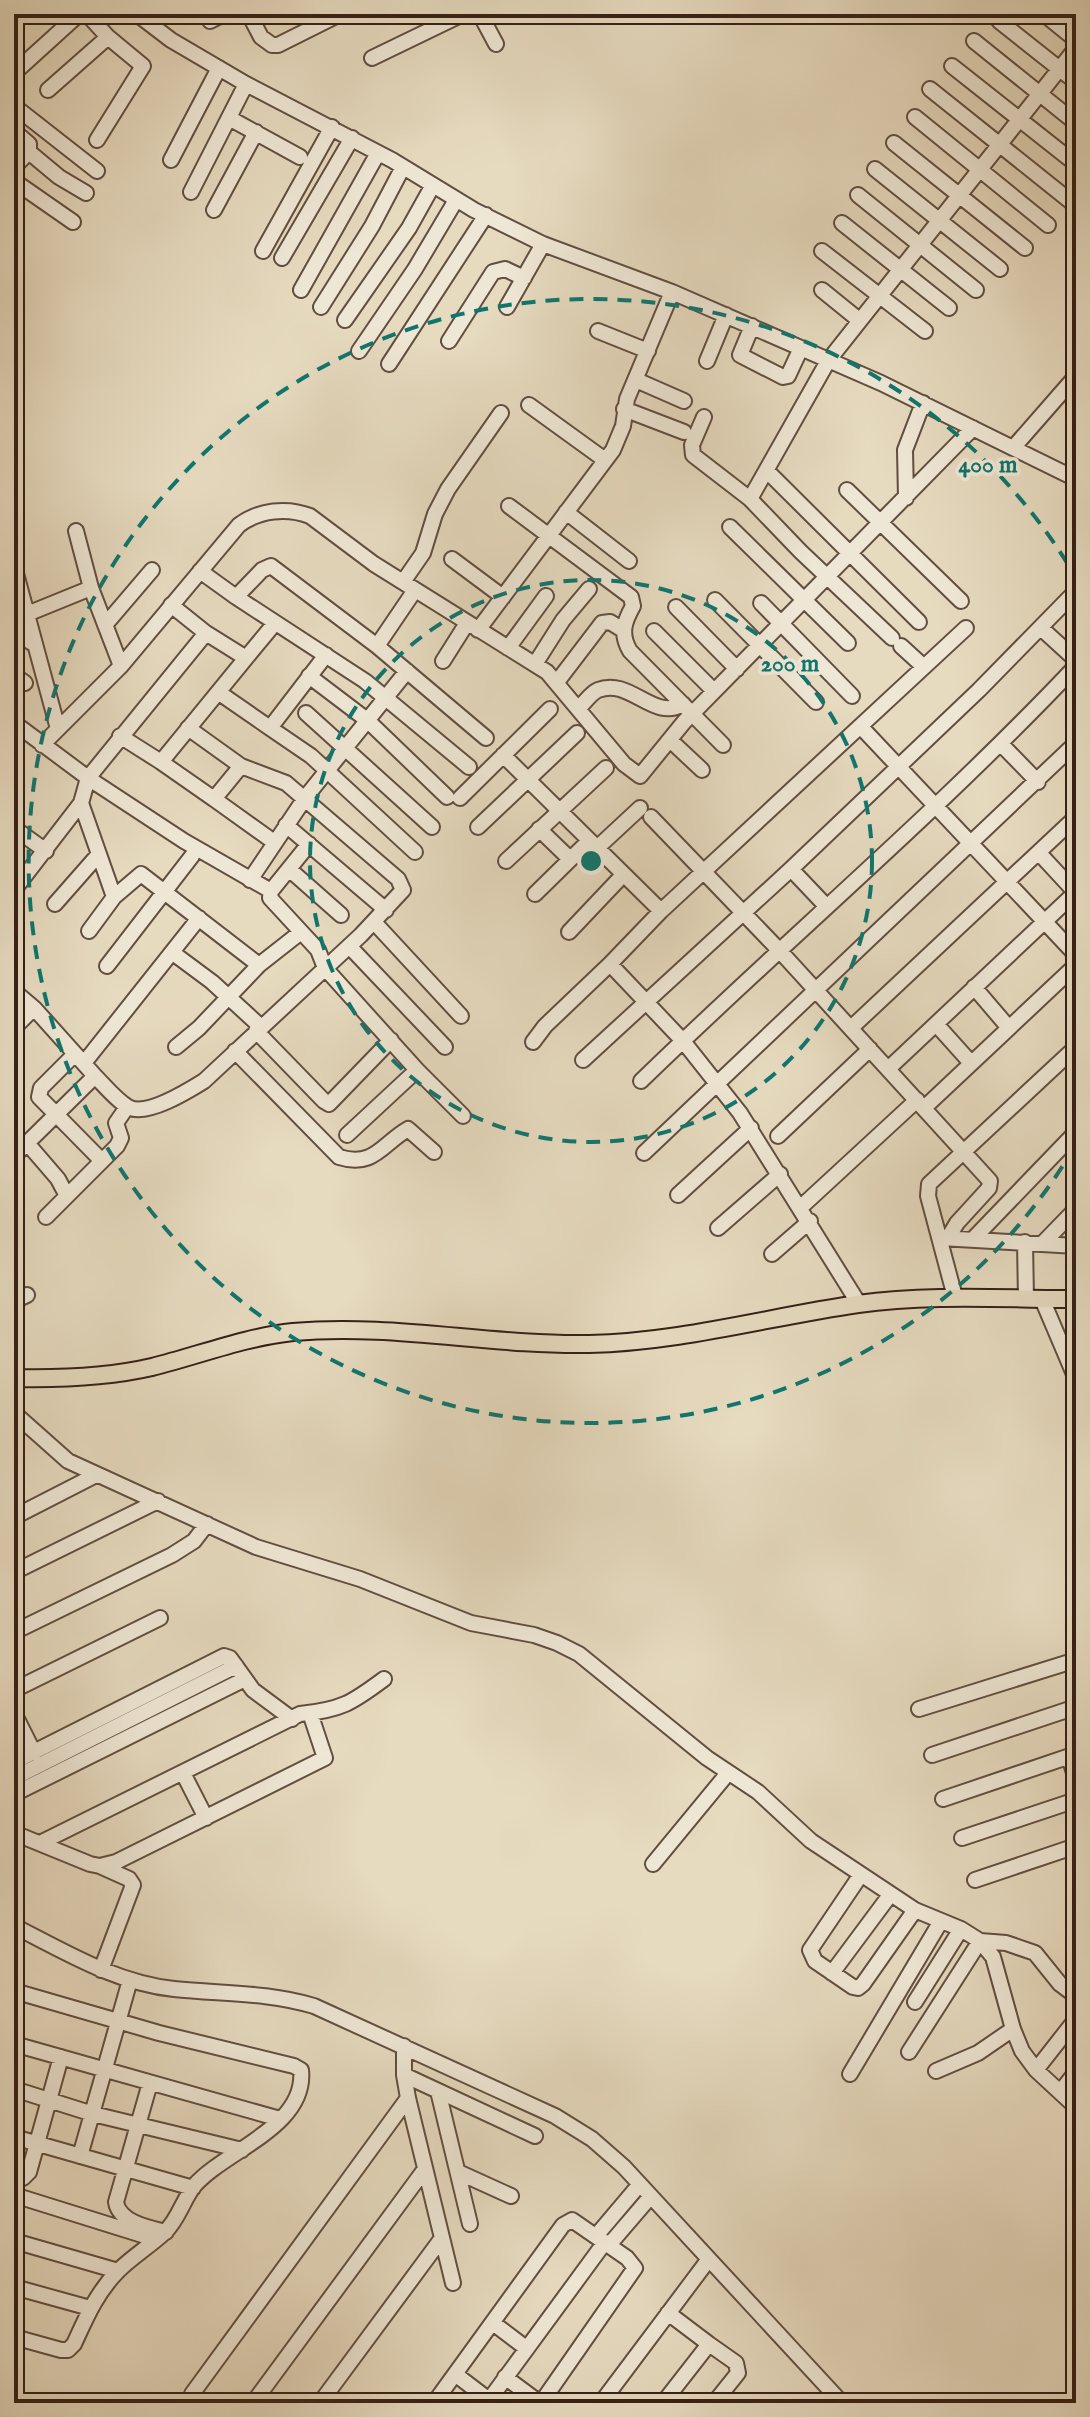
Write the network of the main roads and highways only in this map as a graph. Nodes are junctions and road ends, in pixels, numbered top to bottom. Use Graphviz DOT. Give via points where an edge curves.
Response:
graph roads {
  1 [pos="1076,1299"];
  2 [pos="14,1378"];
  1 -- 2 [label="main road" via="955,1297 859,1304 692,1335 588,1344 298,1332 123,1372"];
}
